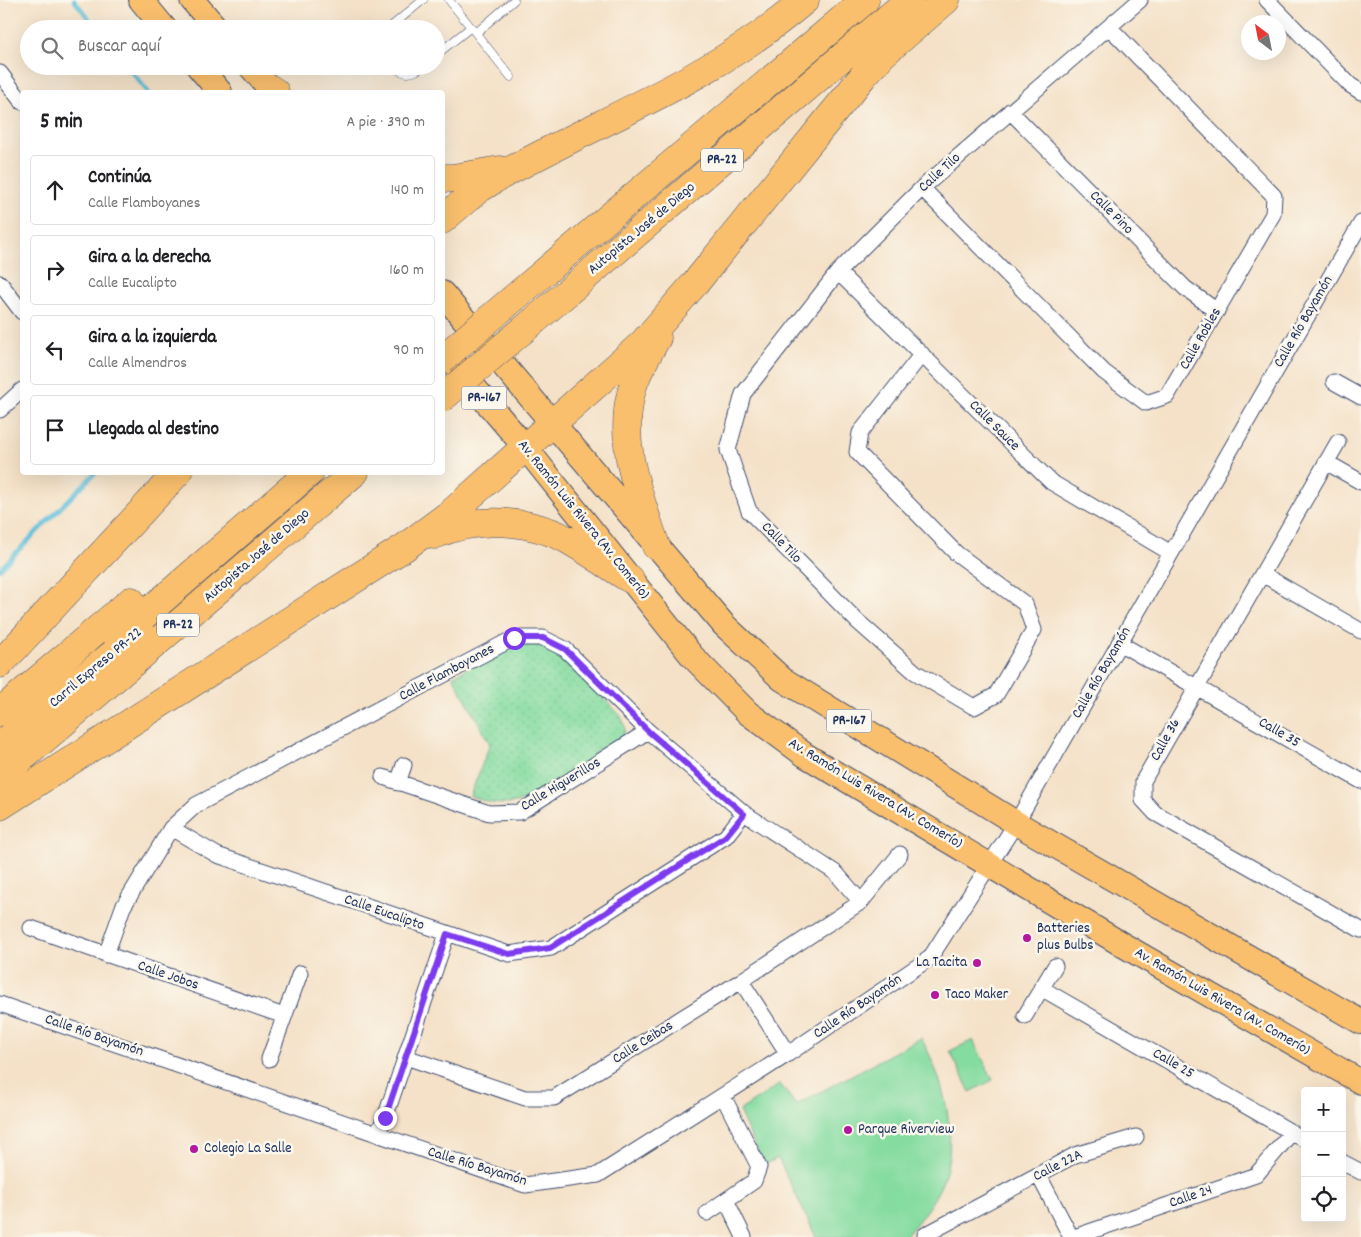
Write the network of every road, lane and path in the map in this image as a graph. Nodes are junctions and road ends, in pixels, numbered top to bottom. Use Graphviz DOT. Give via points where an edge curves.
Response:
graph roads {
  1 [pos="140,0"];
  2 [pos="192,0"];
  3 [pos="423,0"];
  4 [pos="449,0"];
  5 [pos="514,0"];
  6 [pos="805,0"];
  7 [pos="840,0"];
  8 [pos="866,0"];
  9 [pos="888,0"];
  10 [pos="909,0"];
  11 [pos="946,0"];
  12 [pos="1140,0"];
  13 [pos="1267,0"];
  14 [pos="157,20"];
  15 [pos="209,20"];
  16 [pos="399,20"];
  17 [pos="1109,27"];
  18 [pos="473,30"];
  19 [pos="445,49"];
  20 [pos="0,74"];
  21 [pos="206,75"];
  22 [pos="258,75"];
  23 [pos="511,76"];
  24 [pos="218,90"];
  25 [pos="271,90"];
  26 [pos="1361,92"];
  27 [pos="20,99"];
  28 [pos="1010,111"];
  29 [pos="518,166"];
  30 [pos="445,178"];
  31 [pos="922,188"];
  32 [pos="445,217"];
  33 [pos="1361,223"];
  34 [pos="838,272"];
  35 [pos="0,283"];
  36 [pos="445,296"];
  37 [pos="519,303"];
  38 [pos="20,309"];
  39 [pos="671,311"];
  40 [pos="1217,311"];
  41 [pos="445,336"];
  42 [pos="445,354"];
  43 [pos="922,354"];
  44 [pos="445,357"];
  45 [pos="445,374"];
  46 [pos="1334,382"];
  47 [pos="20,392"];
  48 [pos="445,394"];
  49 [pos="1361,397"];
  50 [pos="0,410"];
  51 [pos="551,422"];
  52 [pos="1338,442"];
  53 [pos="525,447"];
  54 [pos="1326,462"];
  55 [pos="175,475"];
  56 [pos="279,475"];
  57 [pos="307,475"];
  58 [pos="326,475"];
  59 [pos="352,475"];
  60 [pos="1361,482"];
  61 [pos="656,546"];
  62 [pos="405,547"];
  63 [pos="1171,553"];
  64 [pos="1262,574"];
  65 [pos="630,579"];
  66 [pos="1361,631"];
  67 [pos="1119,643"];
  68 [pos="0,664"];
  69 [pos="1197,686"];
  70 [pos="0,712"];
  71 [pos="648,731"];
  72 [pos="0,745"];
  73 [pos="404,765"];
  74 [pos="0,777"];
  75 [pos="383,777"];
  76 [pos="1361,780"];
  77 [pos="398,782"];
  78 [pos="0,806"];
  79 [pos="744,814"];
  80 [pos="1016,823"];
  81 [pos="171,828"];
  82 [pos="900,854"];
  83 [pos="990,864"];
  84 [pos="861,902"];
  85 [pos="31,928"];
  86 [pos="1361,930"];
  87 [pos="447,934"];
  88 [pos="106,955"];
  89 [pos="1055,966"];
  90 [pos="300,973"];
  91 [pos="741,981"];
  92 [pos="1041,988"];
  93 [pos="0,1004"];
  94 [pos="284,1016"];
  95 [pos="1025,1016"];
  96 [pos="1361,1022"];
  97 [pos="788,1054"];
  98 [pos="406,1057"];
  99 [pos="270,1059"];
  100 [pos="1361,1082"];
  101 [pos="723,1096"];
  102 [pos="377,1134"];
  103 [pos="1298,1136"];
  104 [pos="1136,1137"];
  105 [pos="1346,1164"];
  106 [pos="1361,1172"];
  107 [pos="1039,1176"];
  108 [pos="726,1200"];
  109 [pos="708,1213"];
  110 [pos="744,1237"];
  111 [pos="926,1237"];
  112 [pos="1073,1237"];
  1 -- 14 [label="main road"];
  2 -- 15 [label="main road"];
  3 -- 16 [label="lane"];
  4 -- 18 [label="lane"];
  5 -- 18 [label="lane"];
  6 -- 29 [label="highway" via="718,64"];
  7 -- 37 [label="highway, Autopista José de Diego / PR-22"];
  8 -- 37 [label="highway"];
  9 -- 37 [label="highway"];
  10 -- 37 [label="highway, Autopista José de Diego / PR-22"];
  11 -- 39 [label="highway" via="864,74"];
  12 -- 17 [label="street, Calle Tilo"];
  13 -- 26 [label="street" via="1350,85"];
  17 -- 28 [label="street, Calle Tilo"];
  17 -- 40 [label="street, Calle Robles" via="1274,196 1273,214"];
  18 -- 19 [label="lane"];
  18 -- 23 [label="lane"];
  20 -- 27 [label="street"];
  21 -- 24 [label="main road"];
  22 -- 25 [label="main road"];
  28 -- 31 [label="street, Calle Tilo"];
  28 -- 40 [label="street, Calle Pino" via="1185,288"];
  29 -- 30 [label="highway"];
  29 -- 32 [label="highway" via="476,191"];
  31 -- 34 [label="street, Calle Tilo"];
  31 -- 40 [label="street, Calle Robles" via="1104,372 1146,403 1167,396"];
  33 -- 63 [label="street, Calle Río Bayamón"];
  34 -- 43 [label="street, Calle Sauce"];
  34 -- 43 [label="street, Calle Tilo" via="743,394 728,450 749,511 857,622 915,672 974,707 996,695 1034,630 1025,604 956,553 857,452 860,433"];
  35 -- 38 [label="street"];
  36 -- 51 [label="main road, PR-167"];
  37 -- 41 [label="highway, Autopista José de Diego / PR-22"];
  37 -- 44 [label="highway, bridge"];
  37 -- 45 [label="highway"];
  37 -- 48 [label="highway, Autopista José de Diego / PR-22, bridge"];
  39 -- 51 [label="highway" via="643,343"];
  39 -- 61 [label="highway" via="633,386 626,424 635,481"];
  42 -- 53 [label="main road, Av. Ramón Luis Rivera (Av. Comerío) / PR-167"];
  43 -- 63 [label="street, Calle Sauce" via="1052,482"];
  46 -- 49 [label="street"];
  47 -- 50 [label="street"];
  51 -- 53 [label="highway"];
  51 -- 61 [label="main road, PR-167"];
  52 -- 54 [label="street, Calle 36"];
  53 -- 62 [label="highway" via="451,513"];
  53 -- 65 [label="main road, Av. Ramón Luis Rivera (Av. Comerío) / PR-167"];
  54 -- 60 [label="street"];
  54 -- 64 [label="street, Calle 36"];
  55 -- 68 [label="highway"];
  56 -- 70 [label="highway"];
  57 -- 72 [label="highway, Carril Expreso PR-22" via="78,672"];
  58 -- 72 [label="highway, Carril Expreso PR-22" via="82,681"];
  59 -- 74 [label="highway, Autopista José de Diego / PR-22"];
  61 -- 80 [label="main road, PR-167" via="724,625 782,679"];
  62 -- 65 [label="highway" via="470,523 521,524 574,543"];
  62 -- 78 [label="highway"];
  63 -- 67 [label="street, Calle Río Bayamón"];
  64 -- 66 [label="street"];
  64 -- 69 [label="street, Calle 36"];
  65 -- 83 [label="main road, Av. Ramón Luis Rivera (Av. Comerío) / PR-167" via="692,656 748,713 805,754"];
  67 -- 69 [label="street, Calle 35"];
  67 -- 80 [label="street, Calle Río Bayamón"];
  69 -- 76 [label="street, Calle 35"];
  69 -- 86 [label="street, Calle 36" via="1144,781 1143,800 1155,813"];
  71 -- 77 [label="street, Calle Higuerillos" via="520,812 488,813"];
  71 -- 79 [label="street, Calle Flamboyanes"];
  71 -- 81 [label="street, Calle Flamboyanes" via="565,649 543,638 514,638 196,805"];
  73 -- 77 [label="street"];
  75 -- 77 [label="street, Calle Higuerillos"];
  79 -- 84 [label="street, Calle Flamboyanes" via="836,873"];
  79 -- 87 [label="street, Calle Eucalipto" via="726,836 550,948 509,954"];
  80 -- 83 [label="street, Calle Río Bayamón"];
  80 -- 96 [label="main road, PR-167"];
  81 -- 87 [label="street, Calle Eucalipto" via="216,855"];
  81 -- 88 [label="street, Calle Flamboyanes" via="123,907"];
  82 -- 84 [label="street, Calle Ceibas"];
  83 -- 97 [label="street, Calle Río Bayamón" via="930,958"];
  83 -- 100 [label="main road, Av. Ramón Luis Rivera (Av. Comerío) / PR-167"];
  84 -- 91 [label="street, Calle Ceibas"];
  85 -- 88 [label="street, Calle Jobos"];
  87 -- 98 [label="street"];
  88 -- 94 [label="street, Calle Jobos"];
  89 -- 92 [label="street"];
  90 -- 94 [label="street"];
  91 -- 97 [label="street"];
  91 -- 98 [label="street, Calle Ceibas" via="554,1098 525,1098"];
  92 -- 95 [label="street"];
  92 -- 103 [label="street, Calle 25"];
  93 -- 102 [label="street, Calle Río Bayamón"];
  94 -- 99 [label="street"];
  97 -- 101 [label="street, Calle Río Bayamón"];
  98 -- 102 [label="street"];
  101 -- 102 [label="street, Calle Río Bayamón" via="598,1175 525,1185"];
  101 -- 108 [label="street" via="759,1167 754,1181"];
  103 -- 112 [label="street, Calle 24" via="1256,1174"];
  104 -- 107 [label="street, Calle 22A" via="1075,1155"];
  105 -- 106 [label="street"];
  107 -- 111 [label="street, Calle 22A"];
  107 -- 112 [label="street"];
  108 -- 109 [label="street"];
  108 -- 110 [label="street"];
}
